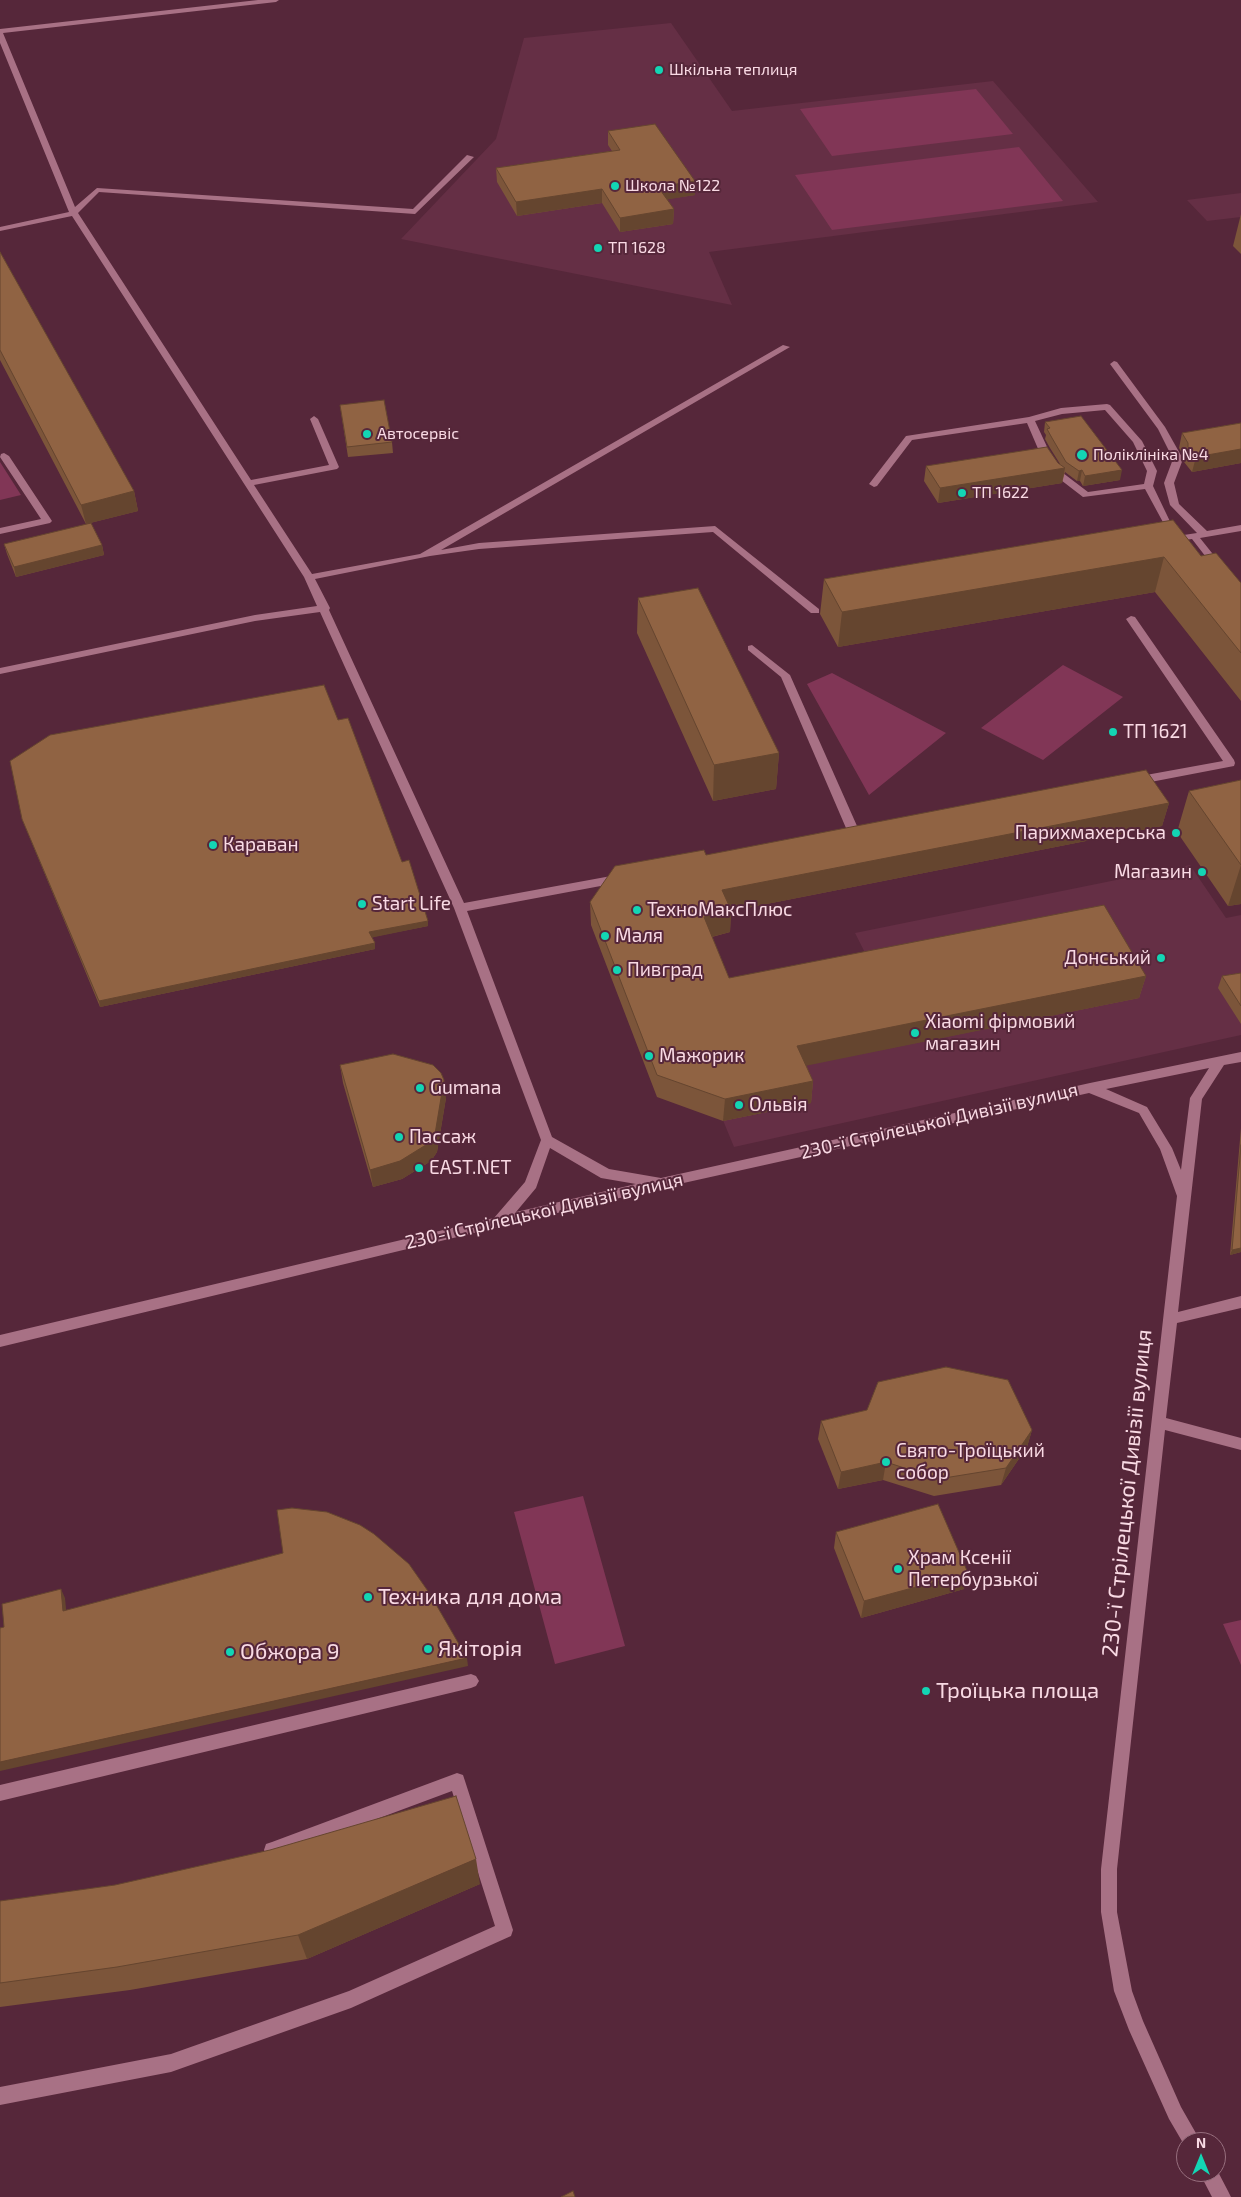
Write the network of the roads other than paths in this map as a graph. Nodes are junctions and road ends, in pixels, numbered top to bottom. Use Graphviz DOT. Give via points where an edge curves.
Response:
graph roads {
  1 [pos="276,0"];
  2 [pos="0,33"];
  3 [pos="470,157"];
  4 [pos="74,213"];
  5 [pos="0,229"];
  6 [pos="786,347"];
  7 [pos="1114,364"];
  8 [pos="314,419"];
  9 [pos="1030,420"];
  10 [pos="1,454"];
  11 [pos="249,483"];
  12 [pos="874,484"];
  13 [pos="1148,486"];
  14 [pos="1241,528"];
  15 [pos="0,531"];
  16 [pos="1205,534"];
  17 [pos="1194,536"];
  18 [pos="423,556"];
  19 [pos="1223,574"];
  20 [pos="310,577"];
  21 [pos="324,608"];
  22 [pos="815,611"];
  23 [pos="1131,619"];
  24 [pos="752,648"];
  25 [pos="0,671"];
  26 [pos="1122,783"];
  27 [pos="855,835"];
  28 [pos="634,876"];
  29 [pos="460,908"];
  30 [pos="1241,1057"];
  31 [pos="1220,1062"];
  32 [pos="1090,1088"];
  33 [pos="547,1140"];
  34 [pos="661,1183"];
  35 [pos="1184,1196"];
  36 [pos="496,1222"];
  37 [pos="1241,1302"];
  38 [pos="1171,1319"];
  39 [pos="0,1341"];
  40 [pos="1159,1422"];
  41 [pos="1241,1444"];
  42 [pos="471,1680"];
  43 [pos="0,1793"];
  44 [pos="256,1854"];
  45 [pos="0,2096"];
  46 [pos="1186,2132"];
  47 [pos="1214,2182"];
  48 [pos="1222,2197"];
  1 -- 2 [label="street"];
  2 -- 4 [label="street"];
  3 -- 4 [label="street" via="415,212 97,190"];
  4 -- 5 [label="street"];
  4 -- 11 [label="street"];
  6 -- 18 [label="street"];
  7 -- 16 [label="street" via="1162,429 1178,459 1169,483 1175,505"];
  8 -- 11 [label="street" via="334,467"];
  9 -- 12 [label="street" via="909,438"];
  9 -- 13 [label="street" via="1044,451 1060,475 1086,495"];
  9 -- 13 [label="street" via="1061,411 1107,407 1137,441 1152,471"];
  10 -- 15 [label="street" via="47,521"];
  11 -- 20 [label="street"];
  13 -- 17 [label="street" via="1170,541"];
  14 -- 16 [label="street"];
  16 -- 17 [label="street"];
  17 -- 19 [label="street"];
  18 -- 20 [label="street"];
  18 -- 22 [label="street" via="479,546 715,530"];
  20 -- 21 [label="street"];
  21 -- 25 [label="street" via="256,618"];
  21 -- 29 [label="street"];
  23 -- 26 [label="street" via="1230,763"];
  24 -- 27 [label="street" via="785,675"];
  28 -- 29 [label="street"];
  29 -- 33 [label="street"];
  30 -- 31 [label="street, 230-ї Стрілецької Дивізії вулиця"];
  31 -- 32 [label="street, 230-ї Стрілецької Дивізії вулиця"];
  31 -- 35 [label="street" via="1196,1098"];
  32 -- 34 [label="street, 230-ї Стрілецької Дивізії вулиця"];
  32 -- 35 [label="street, 230-ї Стрілецької Дивізії вулиця" via="1143,1110 1166,1148"];
  33 -- 34 [label="street" via="606,1174"];
  33 -- 36 [label="street" via="531,1184"];
  34 -- 36 [label="street, 230-ї Стрілецької Дивізії вулиця"];
  35 -- 38 [label="street, 230-ї Стрілецької Дивізії вулиця"];
  36 -- 39 [label="street, 230-ї Стрілецької Дивізії вулиця"];
  37 -- 38 [label="street"];
  38 -- 40 [label="street, 230-ї Стрілецької Дивізії вулиця"];
  40 -- 41 [label="street"];
  40 -- 46 [label="street, 230-ї Стрілецької Дивізії вулиця" via="1110,1859 1109,1912 1123,1991 1135,2024"];
  42 -- 43 [label="street"];
  44 -- 45 [label="street" via="457,1781 505,1930 352,2000 171,2063"];
  47 -- 48 [label="street"];
}
